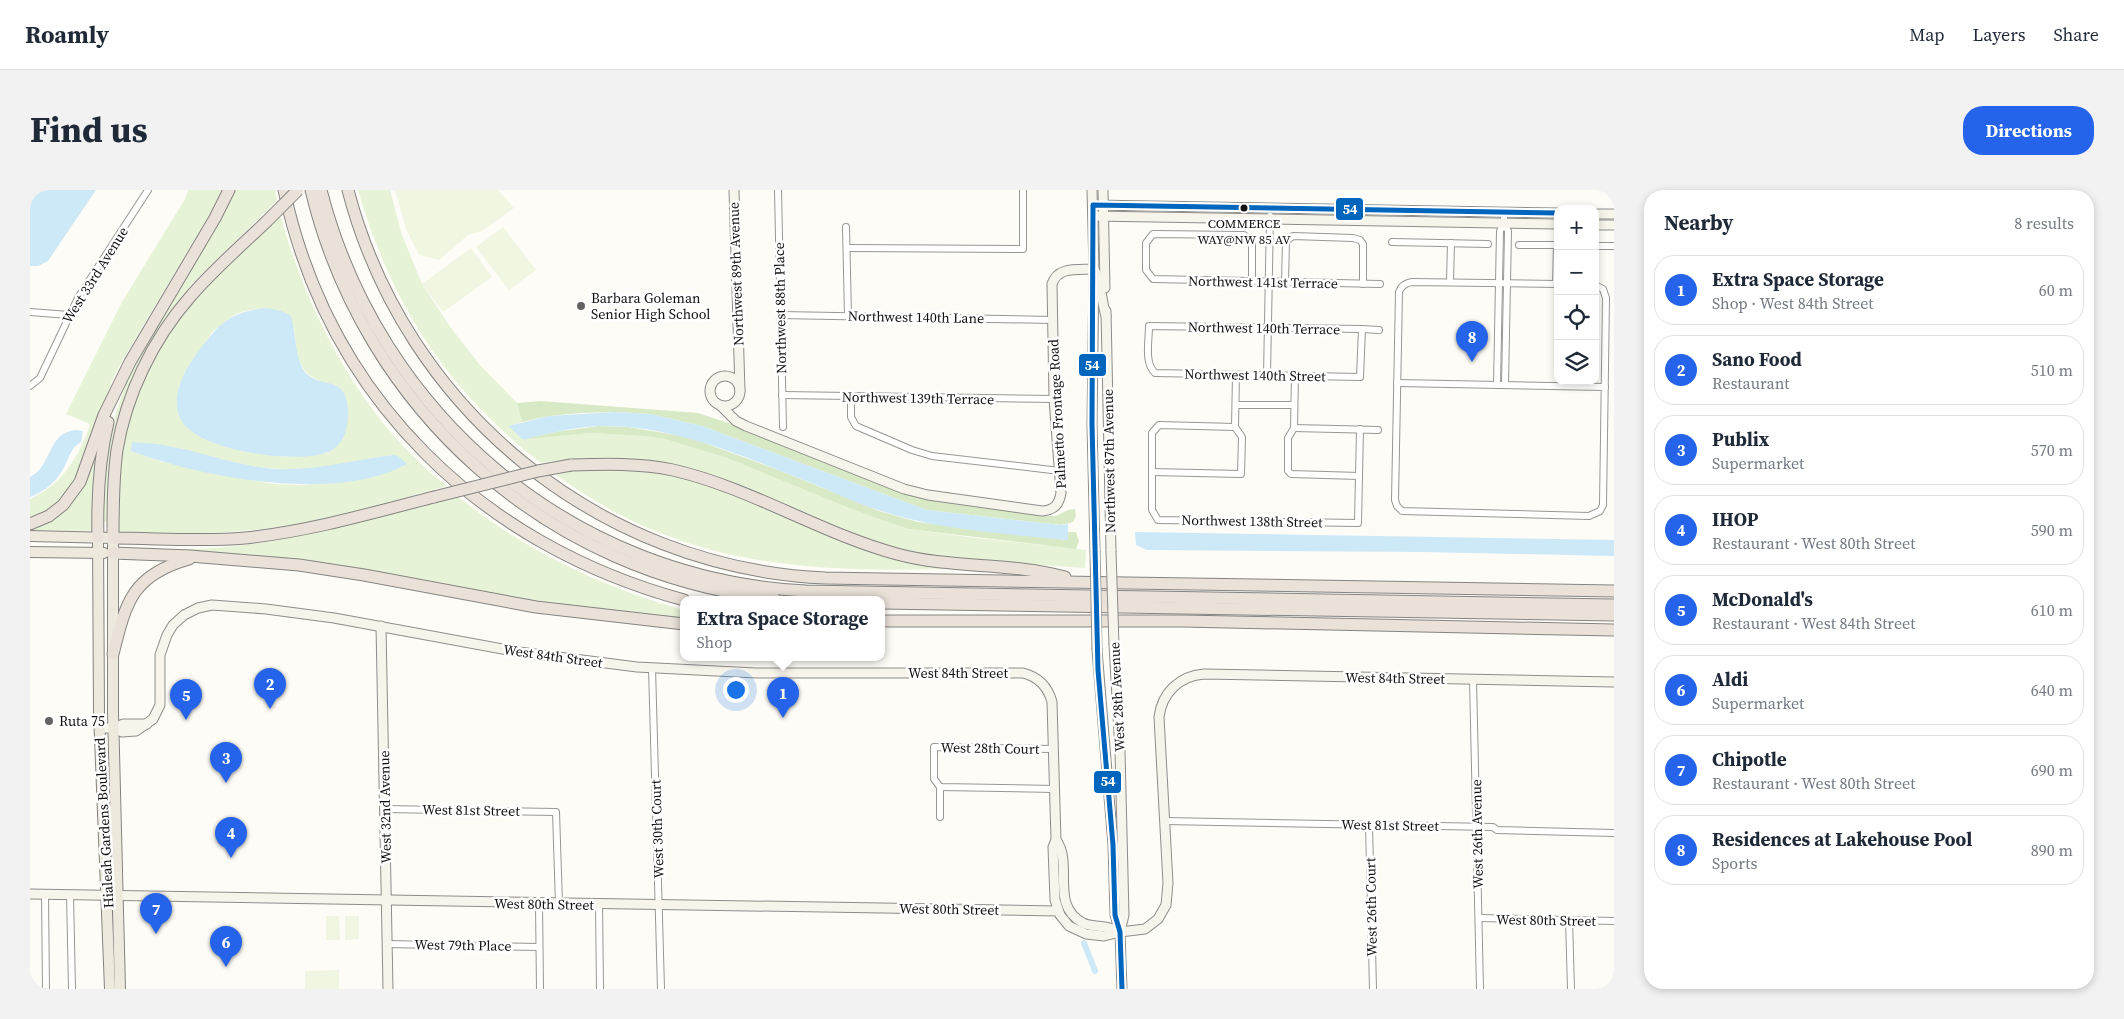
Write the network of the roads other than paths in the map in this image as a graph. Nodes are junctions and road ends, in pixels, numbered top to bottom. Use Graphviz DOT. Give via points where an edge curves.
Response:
graph roads {
  1 [pos="148,190"];
  2 [pos="228,190"];
  3 [pos="284,190"];
  4 [pos="298,190"];
  5 [pos="310,190"];
  6 [pos="321,190"];
  7 [pos="348,190"];
  8 [pos="734,190"];
  9 [pos="778,190"];
  10 [pos="1023,190"];
  11 [pos="1092,190"];
  12 [pos="1103,190"];
  13 [pos="1092,205"];
  14 [pos="1104,206"];
  15 [pos="1270,208"];
  16 [pos="1504,212"];
  17 [pos="1554,213"];
  18 [pos="1599,214"];
  19 [pos="1614,214"];
  20 [pos="1093,216"];
  21 [pos="1104,216"];
  22 [pos="1270,219"];
  23 [pos="1504,223"];
  24 [pos="1554,224"];
  25 [pos="1599,225"];
  26 [pos="1614,225"];
  27 [pos="846,227"];
  28 [pos="1392,242"];
  29 [pos="1450,243"];
  30 [pos="1488,244"];
  31 [pos="1519,245"];
  32 [pos="1554,245"];
  33 [pos="1599,246"];
  34 [pos="1614,246"];
  35 [pos="847,248"];
  36 [pos="1094,269"];
  37 [pos="1252,281"];
  38 [pos="1268,282"];
  39 [pos="1285,282"];
  40 [pos="1450,282"];
  41 [pos="1498,283"];
  42 [pos="1363,284"];
  43 [pos="1380,284"];
  44 [pos="1507,284"];
  45 [pos="1554,284"];
  46 [pos="1599,287"];
  47 [pos="30,312"];
  48 [pos="69,315"];
  49 [pos="780,315"];
  50 [pos="848,316"];
  51 [pos="1106,316"];
  52 [pos="1052,320"];
  53 [pos="1267,328"];
  54 [pos="1362,330"];
  55 [pos="1379,330"];
  56 [pos="739,358"];
  57 [pos="1150,369"];
  58 [pos="1236,375"];
  59 [pos="1267,375"];
  60 [pos="1295,375"];
  61 [pos="721,376"];
  62 [pos="1397,383"];
  63 [pos="1497,385"];
  64 [pos="1506,385"];
  65 [pos="30,386"];
  66 [pos="1605,387"];
  67 [pos="740,394"];
  68 [pos="782,395"];
  69 [pos="114,396"];
  70 [pos="851,397"];
  71 [pos="1054,400"];
  72 [pos="720,405"];
  73 [pos="1236,405"];
  74 [pos="1294,406"];
  75 [pos="746,426"];
  76 [pos="783,427"];
  77 [pos="1235,427"];
  78 [pos="1294,428"];
  79 [pos="1360,429"];
  80 [pos="1378,430"];
  81 [pos="1060,471"];
  82 [pos="1152,472"];
  83 [pos="1359,476"];
  84 [pos="30,524"];
  85 [pos="30,536"];
  86 [pos="98,537"];
  87 [pos="113,538"];
  88 [pos="1095,551"];
  89 [pos="1111,551"];
  90 [pos="30,552"];
  91 [pos="99,553"];
  92 [pos="113,553"];
  93 [pos="200,556"];
  94 [pos="1084,582"];
  95 [pos="1611,592"];
  96 [pos="754,596"];
  97 [pos="680,599"];
  98 [pos="885,603"];
  99 [pos="1614,605"];
  100 [pos="1614,615"];
  101 [pos="885,620"];
  102 [pos="680,624"];
  103 [pos="381,626"];
  104 [pos="1614,630"];
  105 [pos="113,654"];
  106 [pos="652,668"];
  107 [pos="1473,679"];
  108 [pos="1614,682"];
  109 [pos="1046,688"];
  110 [pos="100,728"];
  111 [pos="114,728"];
  112 [pos="1053,749"];
  113 [pos="940,787"];
  114 [pos="1054,789"];
  115 [pos="385,809"];
  116 [pos="940,817"];
  117 [pos="1164,821"];
  118 [pos="1369,825"];
  119 [pos="1476,827"];
  120 [pos="1614,833"];
  121 [pos="1056,840"];
  122 [pos="30,894"];
  123 [pos="45,894"];
  124 [pos="70,894"];
  125 [pos="112,895"];
  126 [pos="387,901"];
  127 [pos="539,904"];
  128 [pos="559,904"];
  129 [pos="599,904"];
  130 [pos="659,905"];
  131 [pos="1058,911"];
  132 [pos="1479,918"];
  133 [pos="1569,920"];
  134 [pos="1614,921"];
  135 [pos="1120,932"];
  136 [pos="388,944"];
  137 [pos="539,947"];
  138 [pos="46,989"];
  139 [pos="72,989"];
  140 [pos="110,989"];
  141 [pos="120,989"];
  142 [pos="388,989"];
  143 [pos="540,989"];
  144 [pos="600,989"];
  145 [pos="661,989"];
  146 [pos="1122,989"];
  147 [pos="1373,989"];
  148 [pos="1480,989"];
  149 [pos="1571,989"];
  1 -- 48 [label="street, West 33rd Avenue"];
  2 -- 69 [label="highway" via="138,346"];
  3 -- 97 [label="highway" via="307,267 341,341 379,399 427,455 470,494 533,538 607,574"];
  4 -- 87 [label="highway, bridge" via="190,297 150,356 129,405 118,448"];
  5 -- 96 [label="highway" via="334,263 374,345 423,412 479,470 542,517 576,538 615,556 688,582"];
  6 -- 99 [label="highway" via="339,248 366,309 396,361 446,423 497,472 552,512 610,543 667,566 750,586 806,592"];
  7 -- 94 [label="highway" via="361,233 388,294 413,340 442,380 487,431 521,461 564,493 611,521 680,550 730,565 778,574"];
  8 -- 56 [label="street, Northwest 89th Avenue"];
  9 -- 49 [label="street, Northwest 88th Place"];
  10 -- 35 [label="street" via="1023,249"];
  11 -- 13 [label="street, Northwest 87th Avenue"];
  12 -- 14 [label="street, Northwest 87th Avenue"];
  13 -- 14 [label="street"];
  13 -- 20 [label="street, Northwest 87th Avenue"];
  14 -- 15 [label="street"];
  14 -- 21 [label="street, Northwest 87th Avenue"];
  15 -- 16 [label="street"];
  15 -- 22 [label="street"];
  16 -- 17 [label="street"];
  16 -- 23 [label="street"];
  18 -- 19 [label="street"];
  20 -- 21 [label="street"];
  20 -- 36 [label="street, Northwest 87th Avenue"];
  21 -- 22 [label="street"];
  21 -- 51 [label="street, Northwest 87th Avenue"];
  22 -- 23 [label="street"];
  22 -- 38 [label="street"];
  23 -- 24 [label="street"];
  23 -- 41 [label="street" via="1500,231"];
  23 -- 44 [label="street" via="1508,231"];
  25 -- 26 [label="street"];
  27 -- 35 [label="street"];
  28 -- 29 [label="street"];
  29 -- 30 [label="street"];
  29 -- 40 [label="street"];
  31 -- 32 [label="street"];
  33 -- 34 [label="street"];
  35 -- 50 [label="street"];
  36 -- 51 [label="street" via="1100,280"];
  36 -- 52 [label="street, Palmetto Frontage Road" via="1065,270 1054,277"];
  36 -- 88 [label="street, Northwest 87th Avenue" via="1092,424"];
  37 -- 37 [label="street, Northwest 141st Terrace" via="1252,242 1244,235 1153,234 1146,243 1146,270 1153,280"];
  37 -- 38 [label="street, Northwest 141st Terrace"];
  38 -- 39 [label="street, Northwest 141st Terrace"];
  38 -- 53 [label="street"];
  39 -- 42 [label="street, Northwest 141st Terrace"];
  39 -- 42 [label="street" via="1286,242 1293,236 1360,240 1363,244"];
  40 -- 41 [label="street"];
  40 -- 62 [label="street" via="1410,282 1400,290"];
  41 -- 44 [label="street"];
  41 -- 63 [label="street"];
  42 -- 43 [label="street, Northwest 141st Terrace"];
  44 -- 45 [label="street"];
  44 -- 64 [label="street"];
  46 -- 66 [label="street" via="1606,298"];
  47 -- 48 [label="street"];
  48 -- 65 [label="street, West 33rd Avenue" via="43,373"];
  49 -- 50 [label="street, Northwest 140th Lane"];
  49 -- 68 [label="street, Northwest 88th Place"];
  50 -- 52 [label="street, Northwest 140th Lane"];
  51 -- 89 [label="street, Northwest 87th Avenue"];
  52 -- 71 [label="street, Palmetto Frontage Road"];
  53 -- 54 [label="street, Northwest 140th Terrace"];
  53 -- 57 [label="street, Northwest 140th Terrace" via="1149,326"];
  53 -- 59 [label="street"];
  54 -- 55 [label="street, Northwest 140th Terrace"];
  54 -- 60 [label="street, Northwest 140th Street" via="1360,376"];
  56 -- 61 [label="street, Northwest 89th Avenue" via="732,370"];
  56 -- 67 [label="street, Northwest 89th Avenue"];
  57 -- 58 [label="street, Northwest 140th Street" via="1155,374"];
  58 -- 59 [label="street, Northwest 140th Street"];
  58 -- 73 [label="street"];
  59 -- 60 [label="street, Northwest 140th Street"];
  60 -- 74 [label="street"];
  61 -- 67 [label="street" via="735,379"];
  61 -- 72 [label="street" via="711,384 710,393"];
  62 -- 63 [label="street"];
  62 -- 66 [label="street" via="1395,501 1399,509 1410,513 1589,516 1598,513 1603,503"];
  63 -- 64 [label="street"];
  64 -- 66 [label="street"];
  67 -- 72 [label="street" via="733,404"];
  67 -- 75 [label="street" via="737,414"];
  68 -- 70 [label="street, Northwest 139th Terrace"];
  68 -- 76 [label="street, Northwest 88th Place"];
  69 -- 84 [label="highway" via="72,495 49,516"];
  69 -- 86 [label="highway" via="101,460"];
  70 -- 71 [label="street, Northwest 139th Terrace"];
  70 -- 81 [label="street" via="856,426 912,450 957,460"];
  71 -- 81 [label="street, Palmetto Frontage Road"];
  72 -- 75 [label="street, Palmetto Frontage Road"];
  73 -- 74 [label="street"];
  73 -- 77 [label="street"];
  74 -- 78 [label="street"];
  75 -- 81 [label="street, Palmetto Frontage Road" via="904,489 946,498 1049,510 1060,501"];
  77 -- 82 [label="street" via="1158,425 1152,432"];
  77 -- 82 [label="street" via="1242,437 1241,474"];
  78 -- 79 [label="street"];
  78 -- 83 [label="street" via="1288,438 1288,471 1291,474"];
  79 -- 80 [label="street"];
  79 -- 83 [label="street"];
  82 -- 83 [label="street, Northwest 138th Street" via="1152,510 1158,520 1358,523"];
  85 -- 86 [label="main road"];
  86 -- 87 [label="main road"];
  86 -- 91 [label="main road, Hialeah Gardens Boulevard"];
  87 -- 92 [label="main road, Hialeah Gardens Boulevard"];
  87 -- 94 [label="highway, bridge" via="221,539 299,531 538,471 571,465 640,465 672,470 721,486 896,554 926,561 1049,572"];
  88 -- 135 [label="street, West 28th Avenue, bridge" via="1099,692 1113,844 1115,915"];
  89 -- 135 [label="street, West 28th Avenue, bridge" via="1124,897"];
  90 -- 91 [label="main road"];
  91 -- 92 [label="main road"];
  91 -- 110 [label="main road, Hialeah Gardens Boulevard"];
  92 -- 93 [label="highway"];
  92 -- 105 [label="main road, Hialeah Gardens Boulevard"];
  93 -- 102 [label="highway" via="326,569 536,607"];
  93 -- 105 [label="highway" via="166,567 139,587 125,609"];
  94 -- 95 [label="highway"];
  98 -- 100 [label="highway"];
  101 -- 104 [label="highway" via="1209,621"];
  103 -- 106 [label="street, West 84th Street" via="519,652"];
  103 -- 111 [label="street, West 84th Street" via="240,606 196,608 177,620 164,640 160,655 160,707 155,717 136,731 122,732"];
  103 -- 115 [label="street, West 32nd Avenue"];
  105 -- 111 [label="main road, Hialeah Gardens Boulevard"];
  106 -- 109 [label="street, West 84th Street" via="751,673 1015,673 1033,677"];
  106 -- 130 [label="street, West 30th Court"];
  107 -- 108 [label="street, West 84th Street"];
  107 -- 117 [label="street, West 84th Street" via="1204,674 1188,678 1166,696 1159,717"];
  107 -- 119 [label="street, West 26th Avenue"];
  109 -- 112 [label="street, West 28th Court" via="1052,702"];
  110 -- 111 [label="street, West 84th Street"];
  110 -- 125 [label="main road, Hialeah Gardens Boulevard"];
  111 -- 125 [label="main road, Hialeah Gardens Boulevard"];
  112 -- 113 [label="street, West 28th Court" via="934,747 934,779"];
  112 -- 114 [label="street, West 28th Court"];
  113 -- 114 [label="street"];
  113 -- 116 [label="street"];
  114 -- 121 [label="street, West 28th Court"];
  115 -- 126 [label="street, West 32nd Avenue"];
  115 -- 128 [label="street, West 81st Street" via="556,812"];
  117 -- 118 [label="street, West 81st Street"];
  117 -- 135 [label="street" via="1168,878 1165,909 1149,927"];
  118 -- 119 [label="street, West 81st Street"];
  118 -- 147 [label="street, West 26th Court"];
  119 -- 120 [label="street, West 81st Street"];
  119 -- 132 [label="street, West 26th Avenue"];
  121 -- 131 [label="street, West 28th Court" via="1053,870"];
  121 -- 135 [label="street, West 28th Court" via="1061,847 1063,895 1070,911 1086,924"];
  122 -- 123 [label="street, West 80th Street"];
  123 -- 124 [label="street, West 80th Street"];
  123 -- 138 [label="street"];
  124 -- 125 [label="street, West 80th Street"];
  124 -- 139 [label="street"];
  125 -- 126 [label="street, West 80th Street"];
  125 -- 140 [label="main road, Hialeah Gardens Boulevard"];
  125 -- 141 [label="main road, Hialeah Gardens Boulevard"];
  126 -- 127 [label="street, West 80th Street"];
  126 -- 136 [label="street, West 32nd Avenue"];
  127 -- 128 [label="street, West 80th Street"];
  127 -- 137 [label="street"];
  128 -- 129 [label="street, West 80th Street"];
  129 -- 130 [label="street, West 80th Street"];
  129 -- 144 [label="street"];
  130 -- 131 [label="street, West 80th Street"];
  130 -- 145 [label="street, West 30th Court"];
  131 -- 135 [label="street" via="1069,926 1086,934 1104,936"];
  132 -- 133 [label="street, West 80th Street"];
  132 -- 148 [label="street, West 26th Avenue"];
  133 -- 134 [label="street, West 80th Street"];
  133 -- 149 [label="street"];
  135 -- 146 [label="street, West 28th Avenue"];
  136 -- 137 [label="street, West 79th Place"];
  136 -- 142 [label="street, West 32nd Avenue"];
  137 -- 143 [label="street"];
}
